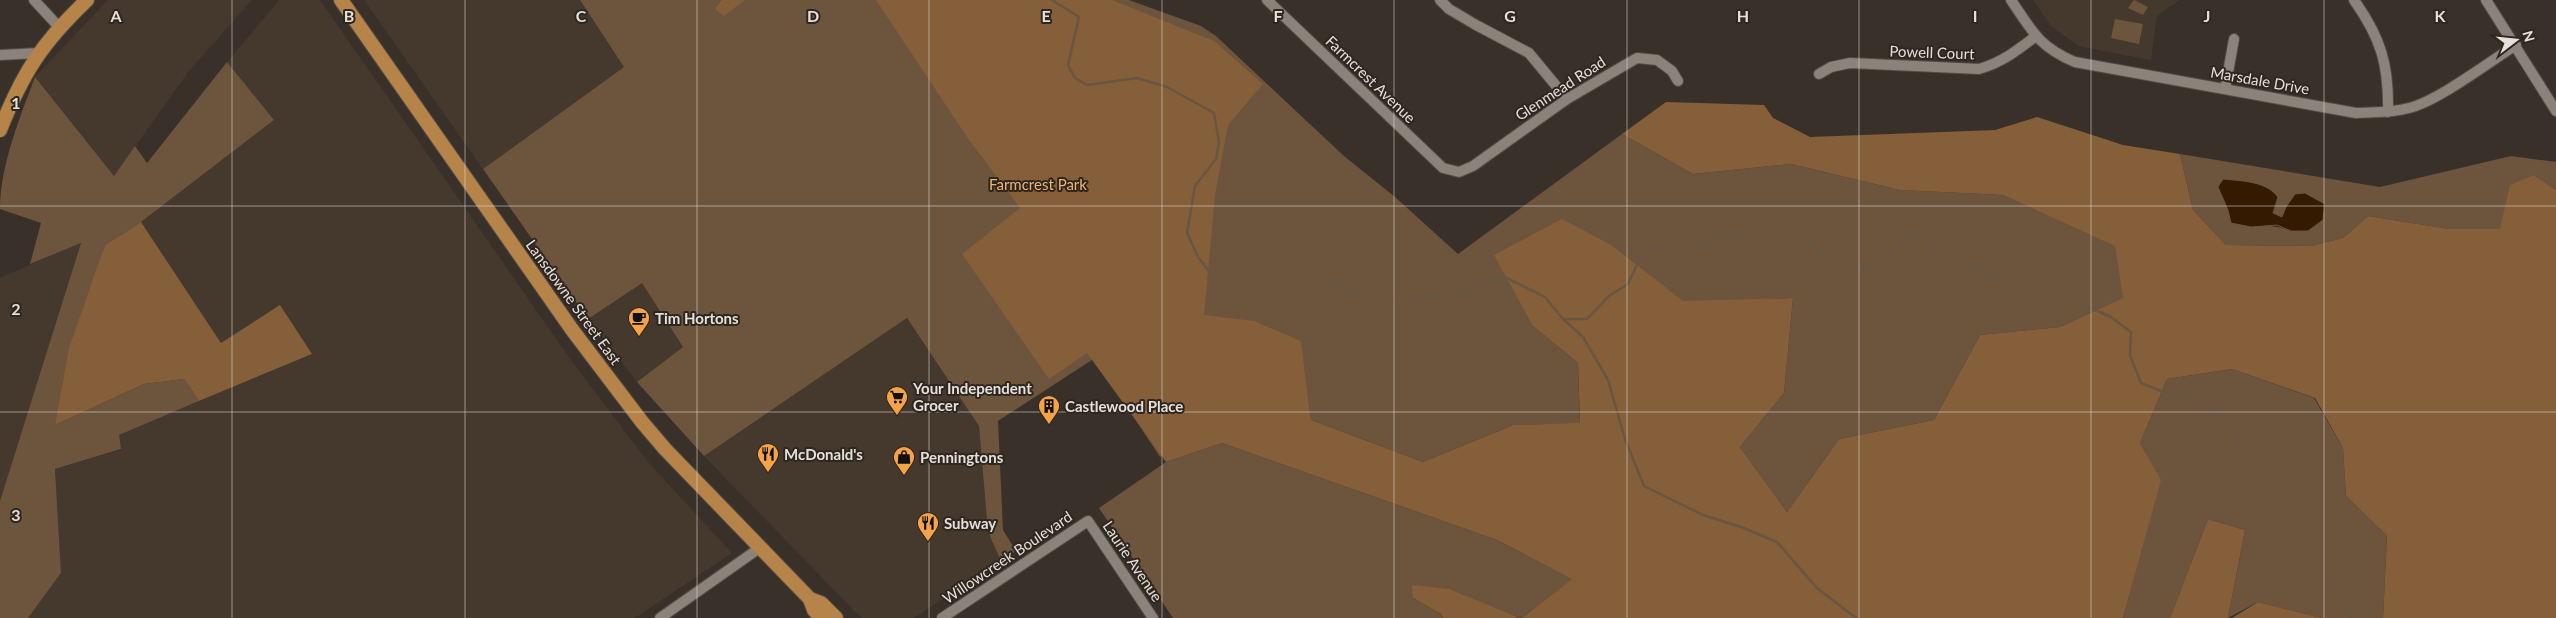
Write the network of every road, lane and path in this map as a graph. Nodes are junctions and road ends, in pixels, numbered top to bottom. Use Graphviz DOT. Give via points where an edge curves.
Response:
graph roads {
  1 [pos="34,0"];
  2 [pos="87,0"];
  3 [pos="341,0"];
  4 [pos="1267,0"];
  5 [pos="1440,0"];
  6 [pos="2011,0"];
  7 [pos="2354,0"];
  8 [pos="2486,0"];
  9 [pos="59,27"];
  10 [pos="2036,36"];
  11 [pos="2234,38"];
  12 [pos="2516,45"];
  13 [pos="38,53"];
  14 [pos="0,55"];
  15 [pos="1819,74"];
  16 [pos="1678,81"];
  17 [pos="2225,89"];
  18 [pos="1567,99"];
  19 [pos="2556,111"];
  20 [pos="2388,112"];
  21 [pos="0,130"];
  22 [pos="1459,172"];
  23 [pos="1088,521"];
  24 [pos="761,547"];
  25 [pos="810,598"];
  26 [pos="660,618"];
  27 [pos="821,618"];
  28 [pos="836,618"];
  29 [pos="942,618"];
  30 [pos="1154,618"];
  1 -- 9 [label="street"];
  2 -- 9 [label="main road"];
  3 -- 24 [label="main road, Lansdowne Street East" via="572,331 642,422"];
  4 -- 22 [label="street, Farmcrest Avenue" via="1443,168"];
  5 -- 18 [label="street" via="1449,9 1529,53"];
  6 -- 10 [label="street, Marsdale Drive"];
  7 -- 20 [label="street" via="2373,27 2384,60"];
  8 -- 12 [label="street"];
  9 -- 13 [label="main road"];
  10 -- 15 [label="street, Powell Court" via="2009,57 1979,69 1850,63"];
  10 -- 17 [label="street, Marsdale Drive" via="2054,53 2075,62"];
  11 -- 17 [label="street"];
  12 -- 19 [label="street"];
  12 -- 20 [label="street, Marsdale Drive" via="2435,97 2411,108"];
  13 -- 14 [label="street"];
  13 -- 21 [label="main road" via="16,90"];
  16 -- 18 [label="street, Glenmead Road" via="1672,71 1657,60 1637,58"];
  17 -- 20 [label="street, Marsdale Drive" via="2356,113"];
  18 -- 22 [label="street, Glenmead Road" via="1473,166"];
  23 -- 29 [label="street, Willowcreek Boulevard"];
  23 -- 30 [label="street, Laurie Avenue"];
  24 -- 25 [label="main road, Lansdowne Street East"];
  24 -- 26 [label="street"];
  25 -- 27 [label="main road, Lansdowne Street East"];
  25 -- 28 [label="main road, Lansdowne Street East" via="821,603"];
}
